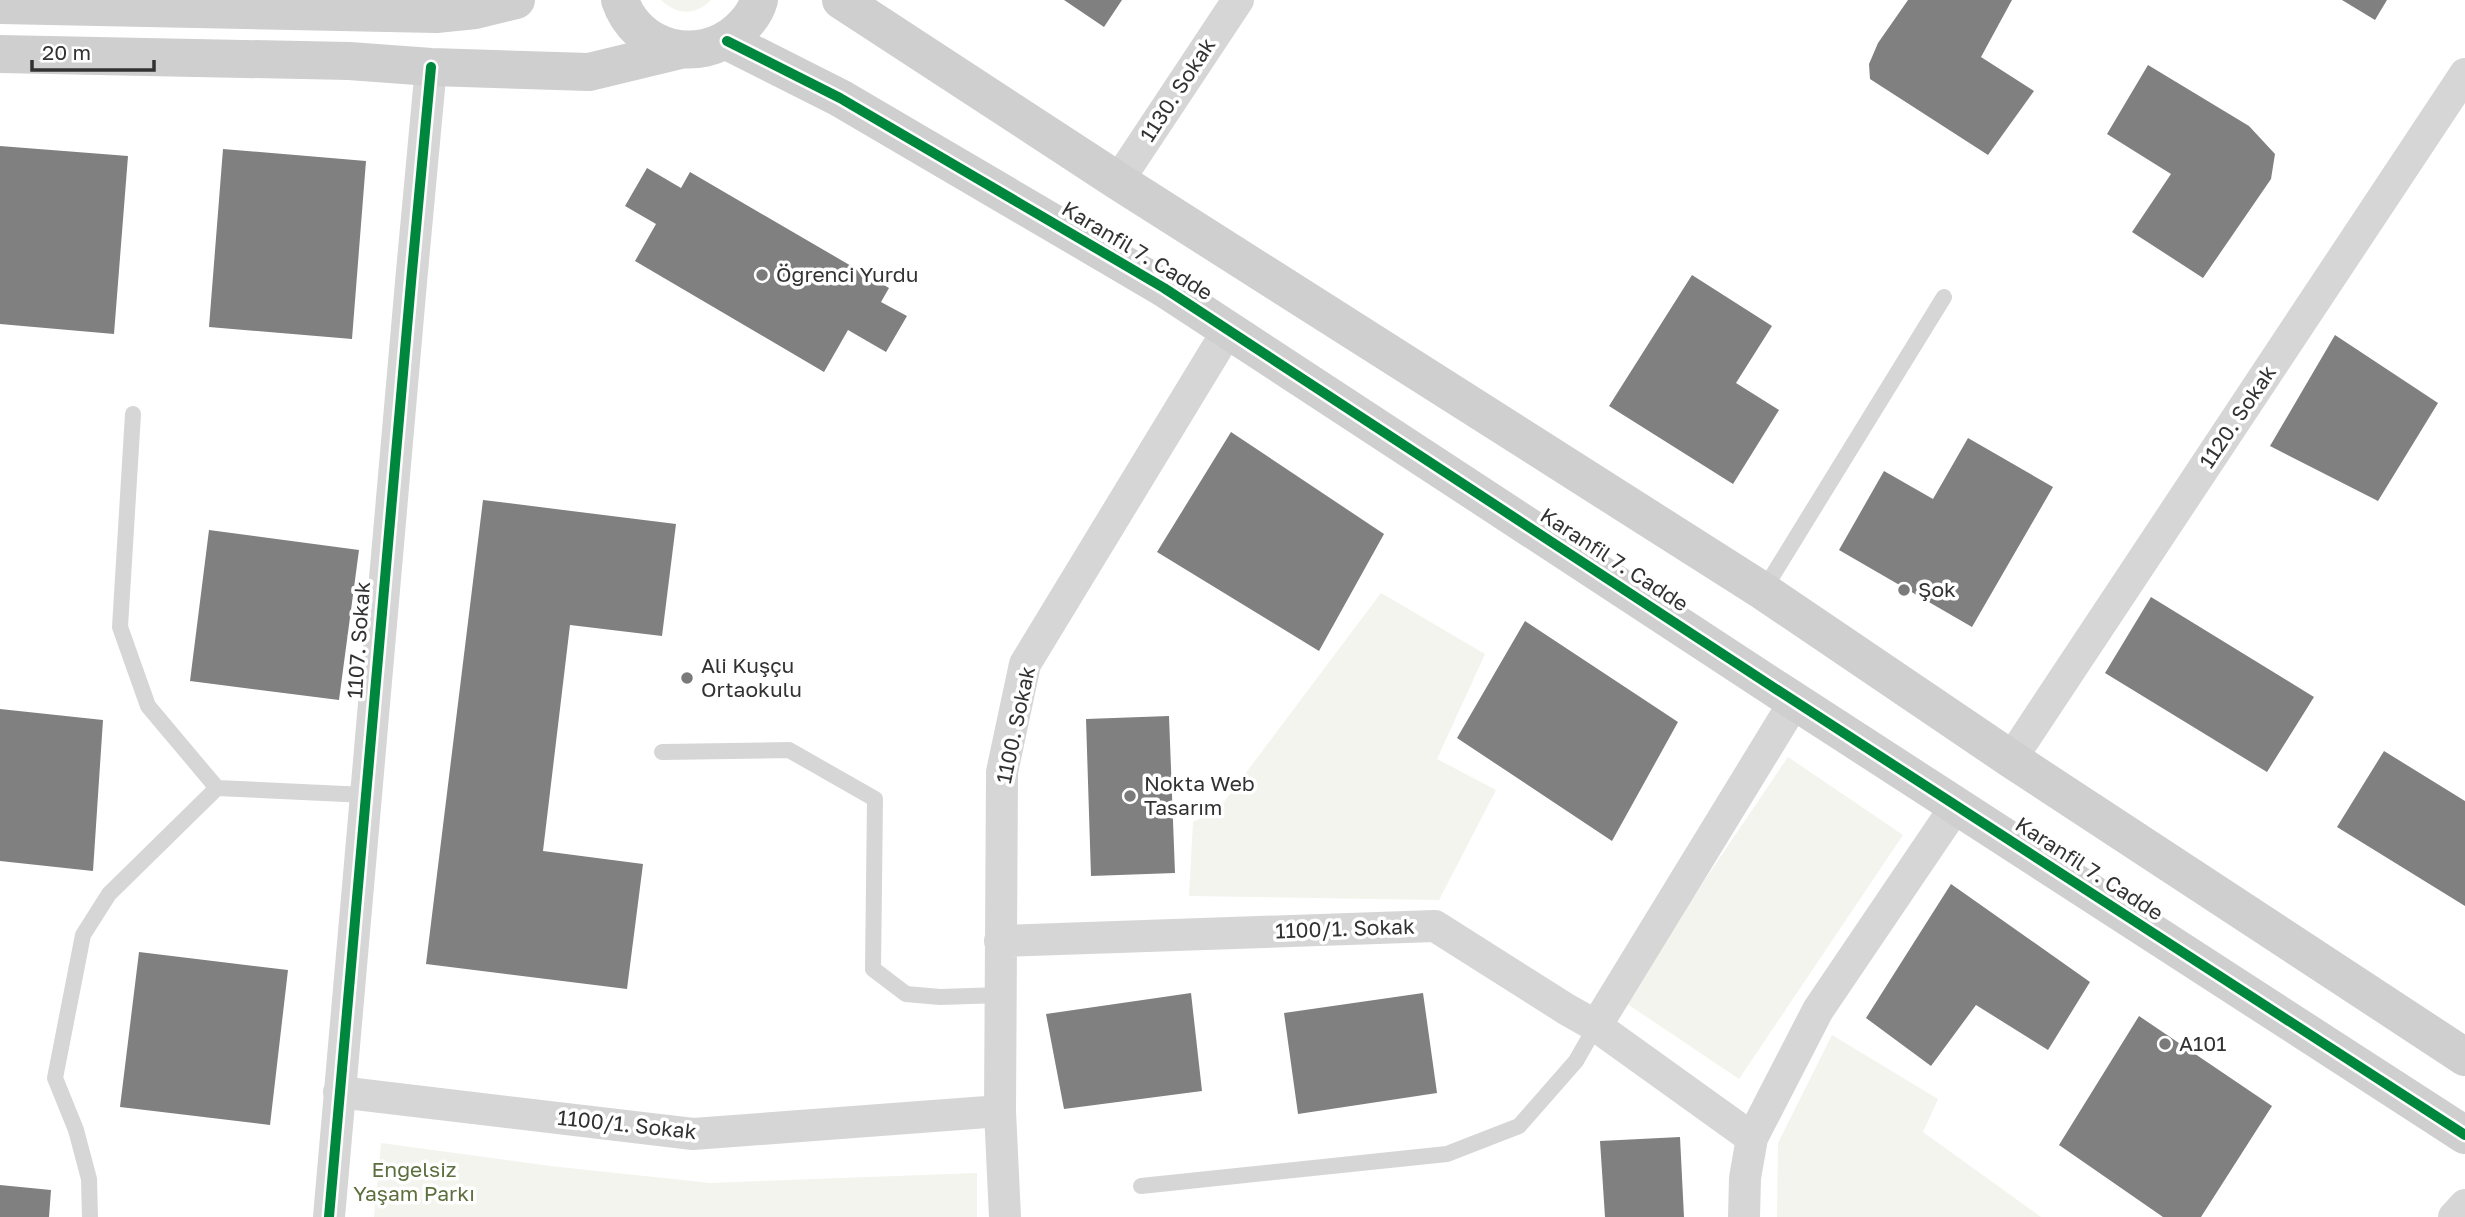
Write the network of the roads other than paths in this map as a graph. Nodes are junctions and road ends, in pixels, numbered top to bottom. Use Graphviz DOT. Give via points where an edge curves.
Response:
graph roads {
  1 [pos="516,0"];
  2 [pos="620,0"];
  3 [pos="759,0"];
  4 [pos="841,0"];
  5 [pos="1238,0"];
  6 [pos="0,5"];
  7 [pos="442,7"];
  8 [pos="727,41"];
  9 [pos="680,50"];
  10 [pos="0,54"];
  11 [pos="432,67"];
  12 [pos="2465,74"];
  13 [pos="1118,181"];
  14 [pos="1944,297"];
  15 [pos="1228,330"];
  16 [pos="133,414"];
  17 [pos="1763,591"];
  18 [pos="1795,701"];
  19 [pos="662,752"];
  20 [pos="2011,759"];
  21 [pos="217,788"];
  22 [pos="366,795"];
  23 [pos="1956,806"];
  24 [pos="1000,942"];
  25 [pos="1000,995"];
  26 [pos="1595,1026"];
  27 [pos="2465,1057"];
  28 [pos="339,1092"];
  29 [pos="1000,1111"];
  30 [pos="2465,1135"];
  31 [pos="1752,1138"];
  32 [pos="1141,1186"];
  33 [pos="2465,1205"];
  34 [pos="90,1217"];
  35 [pos="329,1217"];
  36 [pos="1004,1217"];
  37 [pos="1744,1217"];
  38 [pos="2454,1217"];
  1 -- 7 [label="street" via="475,10"];
  2 -- 9 [label="street" via="637,29 657,43"];
  3 -- 8 [label="street" via="745,25"];
  4 -- 13 [label="street"];
  5 -- 13 [label="street, 1130. Sokak"];
  6 -- 7 [label="street"];
  8 -- 9 [label="street" via="704,50"];
  8 -- 15 [label="street, Karanfil 7. Cadde" via="840,98"];
  9 -- 11 [label="street" via="589,72"];
  10 -- 11 [label="street" via="349,61"];
  11 -- 22 [label="street, 1107. Sokak"];
  12 -- 20 [label="street, 1120. Sokak"];
  13 -- 17 [label="street"];
  14 -- 17 [label="lane"];
  15 -- 18 [label="street, Karanfil 7. Cadde"];
  15 -- 24 [label="street, 1100. Sokak" via="1025,664 1002,772"];
  16 -- 21 [label="lane" via="120,626 148,706"];
  17 -- 20 [label="street"];
  18 -- 23 [label="street, Karanfil 7. Cadde"];
  18 -- 26 [label="street"];
  19 -- 25 [label="lane" via="789,750 874,799 873,969 906,994"];
  20 -- 27 [label="street"];
  21 -- 22 [label="lane"];
  21 -- 34 [label="lane" via="109,894 83,935 55,1078 89,1180"];
  22 -- 28 [label="street, 1107. Sokak"];
  23 -- 30 [label="street, Karanfil 7. Cadde"];
  23 -- 31 [label="street" via="1818,1010"];
  24 -- 25 [label="street, 1100. Sokak"];
  24 -- 26 [label="street, 1100/1. Sokak" via="1435,926"];
  25 -- 29 [label="street, 1100. Sokak"];
  26 -- 31 [label="street, 1100/1. Sokak"];
  26 -- 32 [label="lane" via="1577,1060 1520,1126 1447,1154"];
  28 -- 29 [label="street, 1100/1. Sokak" via="693,1134"];
  28 -- 35 [label="street, 1107. Sokak"];
  29 -- 36 [label="street, 1100. Sokak"];
  31 -- 37 [label="street"];
  33 -- 38 [label="street"];
}
